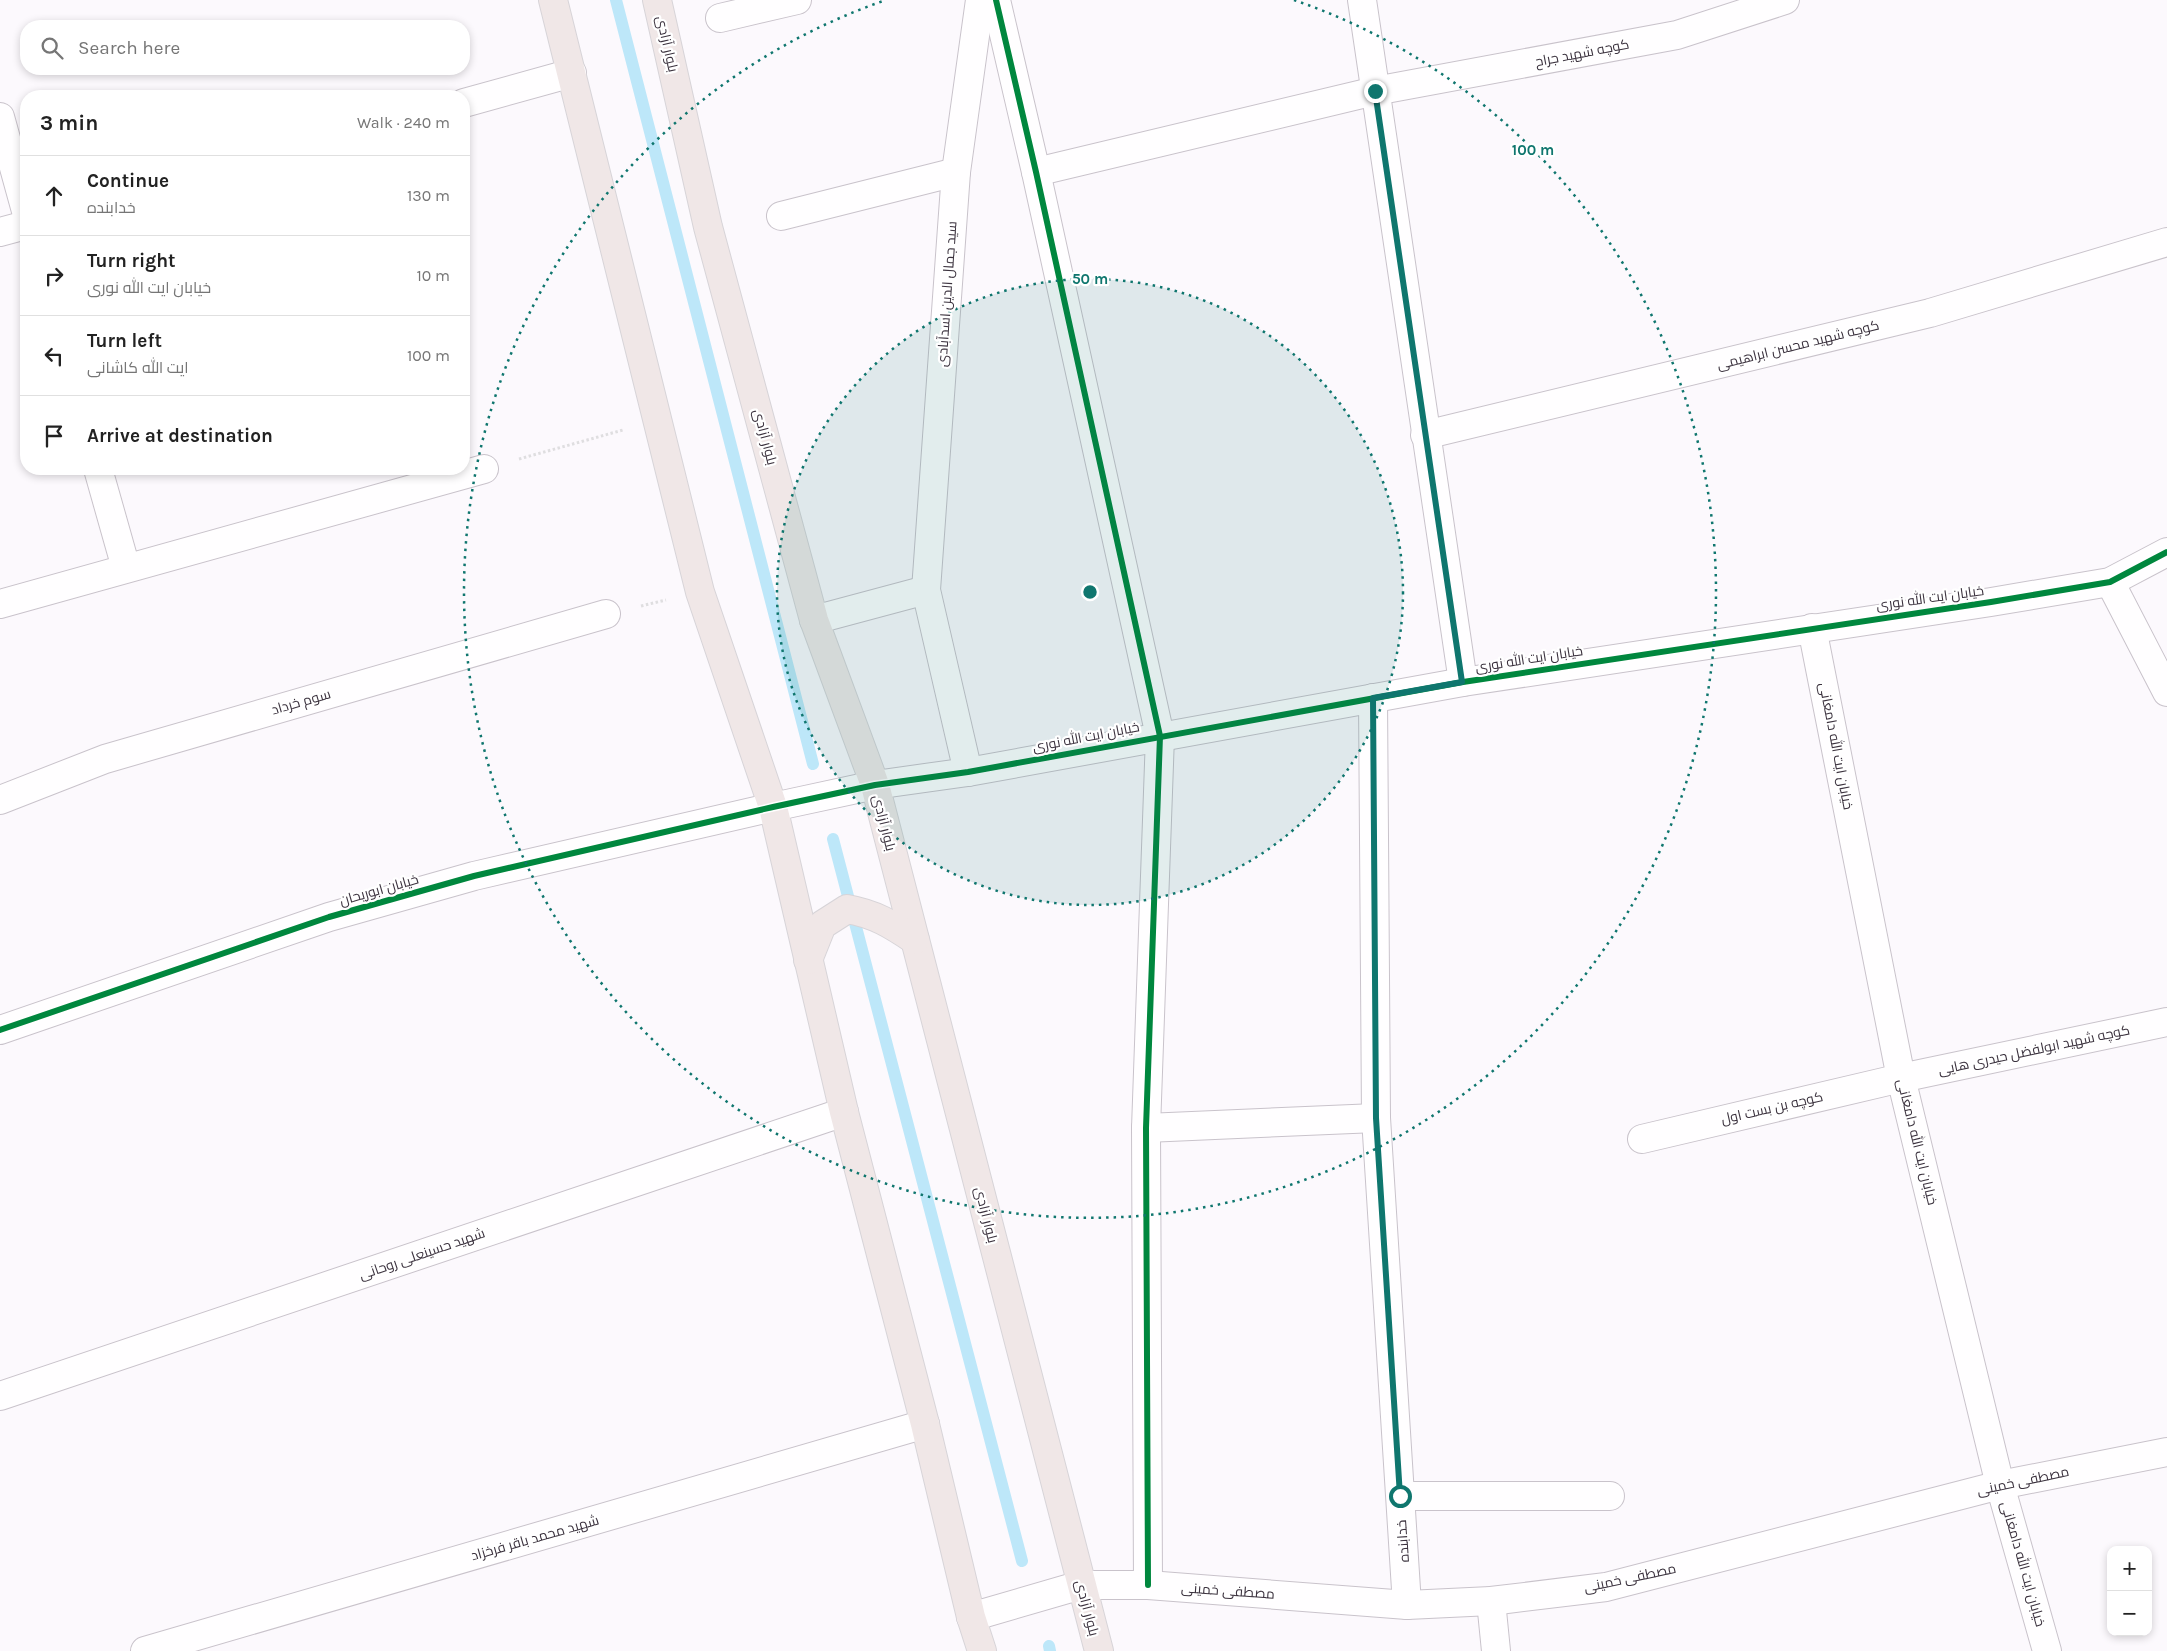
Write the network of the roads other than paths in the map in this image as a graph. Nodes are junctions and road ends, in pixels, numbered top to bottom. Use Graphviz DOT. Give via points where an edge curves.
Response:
graph roads {
  1 [pos="553,0"];
  2 [pos="657,0"];
  3 [pos="797,0"];
  4 [pos="980,0"];
  5 [pos="996,0"];
  6 [pos="1362,0"];
  7 [pos="1785,0"];
  8 [pos="720,18"];
  9 [pos="572,73"];
  10 [pos="1375,91"];
  11 [pos="470,101"];
  12 [pos="0,118"];
  13 [pos="956,172"];
  14 [pos="1036,172"];
  15 [pos="20,190"];
  16 [pos="781,216"];
  17 [pos="20,227"];
  18 [pos="0,232"];
  19 [pos="2167,242"];
  20 [pos="1425,435"];
  21 [pos="484,469"];
  22 [pos="470,473"];
  23 [pos="100,475"];
  24 [pos="462,475"];
  25 [pos="2167,552"];
  26 [pos="126,568"];
  27 [pos="2110,582"];
  28 [pos="926,590"];
  29 [pos="0,604"];
  30 [pos="606,614"];
  31 [pos="814,620"];
  32 [pos="1812,628"];
  33 [pos="1462,682"];
  34 [pos="2167,692"];
  35 [pos="1373,698"];
  36 [pos="1160,736"];
  37 [pos="968,772"];
  38 [pos="874,785"];
  39 [pos="0,800"];
  40 [pos="773,807"];
  41 [pos="914,940"];
  42 [pos="808,960"];
  43 [pos="2167,1022"];
  44 [pos="0,1030"];
  45 [pos="1901,1078"];
  46 [pos="844,1112"];
  47 [pos="1376,1118"];
  48 [pos="1146,1128"];
  49 [pos="1642,1139"];
  50 [pos="0,1396"];
  51 [pos="925,1424"];
  52 [pos="2167,1452"];
  53 [pos="2000,1484"];
  54 [pos="1400,1496"];
  55 [pos="1610,1496"];
  56 [pos="1081,1585"];
  57 [pos="1148,1585"];
  58 [pos="1491,1600"];
  59 [pos="1407,1605"];
  60 [pos="971,1616"];
  61 [pos="145,1651"];
  62 [pos="982,1651"];
  63 [pos="1099,1651"];
  64 [pos="1496,1651"];
  65 [pos="2047,1651"];
  1 -- 9 [label="main road"];
  2 -- 31 [label="main road, بلوار آزادی" via="708,227"];
  3 -- 8 [label="street"];
  4 -- 13 [label="street, سید جمال الدین اسدآبادی"];
  5 -- 14 [label="street"];
  6 -- 10 [label="street"];
  7 -- 10 [label="street, کوچه شهید جراح" via="1677,35"];
  9 -- 11 [label="street"];
  9 -- 40 [label="main road" via="700,592"];
  10 -- 14 [label="street, کوچه شهید جراح"];
  10 -- 20 [label="street"];
  12 -- 15 [label="street"];
  13 -- 16 [label="street"];
  13 -- 28 [label="street, سید جمال الدین اسدآبادی"];
  14 -- 36 [label="street"];
  17 -- 18 [label="street"];
  19 -- 20 [label="street, کوچه شهید محسن ابراهیمی" via="1930,313"];
  20 -- 33 [label="street"];
  21 -- 22 [label="street"];
  23 -- 26 [label="street"];
  24 -- 26 [label="street"];
  25 -- 27 [label="street, خیابان ایت الله نوری"];
  26 -- 29 [label="street"];
  27 -- 32 [label="street, خیابان ایت الله نوری"];
  27 -- 34 [label="street"];
  28 -- 31 [label="street"];
  28 -- 37 [label="street, سید جمال الدین اسدآبادی"];
  30 -- 39 [label="street, سوم خرداد" via="105,759"];
  31 -- 38 [label="main road, بلوار آزادی"];
  32 -- 33 [label="street, خیابان ایت الله نوری"];
  32 -- 45 [label="street, خیابان ایت الله دامغانی"];
  33 -- 35 [label="street, خیابان ایت الله نوری"];
  35 -- 36 [label="street, خیابان ایت الله نوری"];
  35 -- 47 [label="street, خدابنده"];
  36 -- 37 [label="street, خیابان ایت الله نوری"];
  36 -- 48 [label="street"];
  37 -- 38 [label="street, خیابان ایت الله نوری"];
  38 -- 40 [label="street, خیابان ایت الله نوری"];
  38 -- 41 [label="main road, بلوار آزادی"];
  40 -- 42 [label="main road"];
  40 -- 44 [label="street, خیابان ابوریحان" via="474,876 329,917"];
  41 -- 42 [label="main road" via="869,913 847,909 822,925"];
  41 -- 56 [label="main road, بلوار آزادی"];
  42 -- 46 [label="main road"];
  43 -- 45 [label="street, کوچه شهید ابولفضل حیدری هایی"];
  45 -- 49 [label="street, کوچه بن بست اول"];
  45 -- 53 [label="street, خیابان ایت الله دامغانی"];
  46 -- 50 [label="street, شهید حسینعلی روحانی"];
  46 -- 51 [label="main road"];
  47 -- 48 [label="street"];
  47 -- 54 [label="street, خدابنده"];
  48 -- 57 [label="street"];
  51 -- 60 [label="main road"];
  51 -- 61 [label="street, شهید محمد باقر فرخزاد"];
  52 -- 53 [label="street, مصطفی خمینی"];
  53 -- 58 [label="street, مصطفی خمینی" via="1606,1587"];
  53 -- 65 [label="street, خیابان ایت الله دامغانی"];
  54 -- 55 [label="street"];
  54 -- 59 [label="street, خدابنده"];
  56 -- 57 [label="street, مصطفی خمینی"];
  56 -- 60 [label="street, مصطفی خمینی"];
  56 -- 63 [label="main road, بلوار آزادی"];
  57 -- 59 [label="street, مصطفی خمینی"];
  58 -- 59 [label="street, مصطفی خمینی"];
  58 -- 64 [label="street"];
  60 -- 62 [label="main road"];
}
